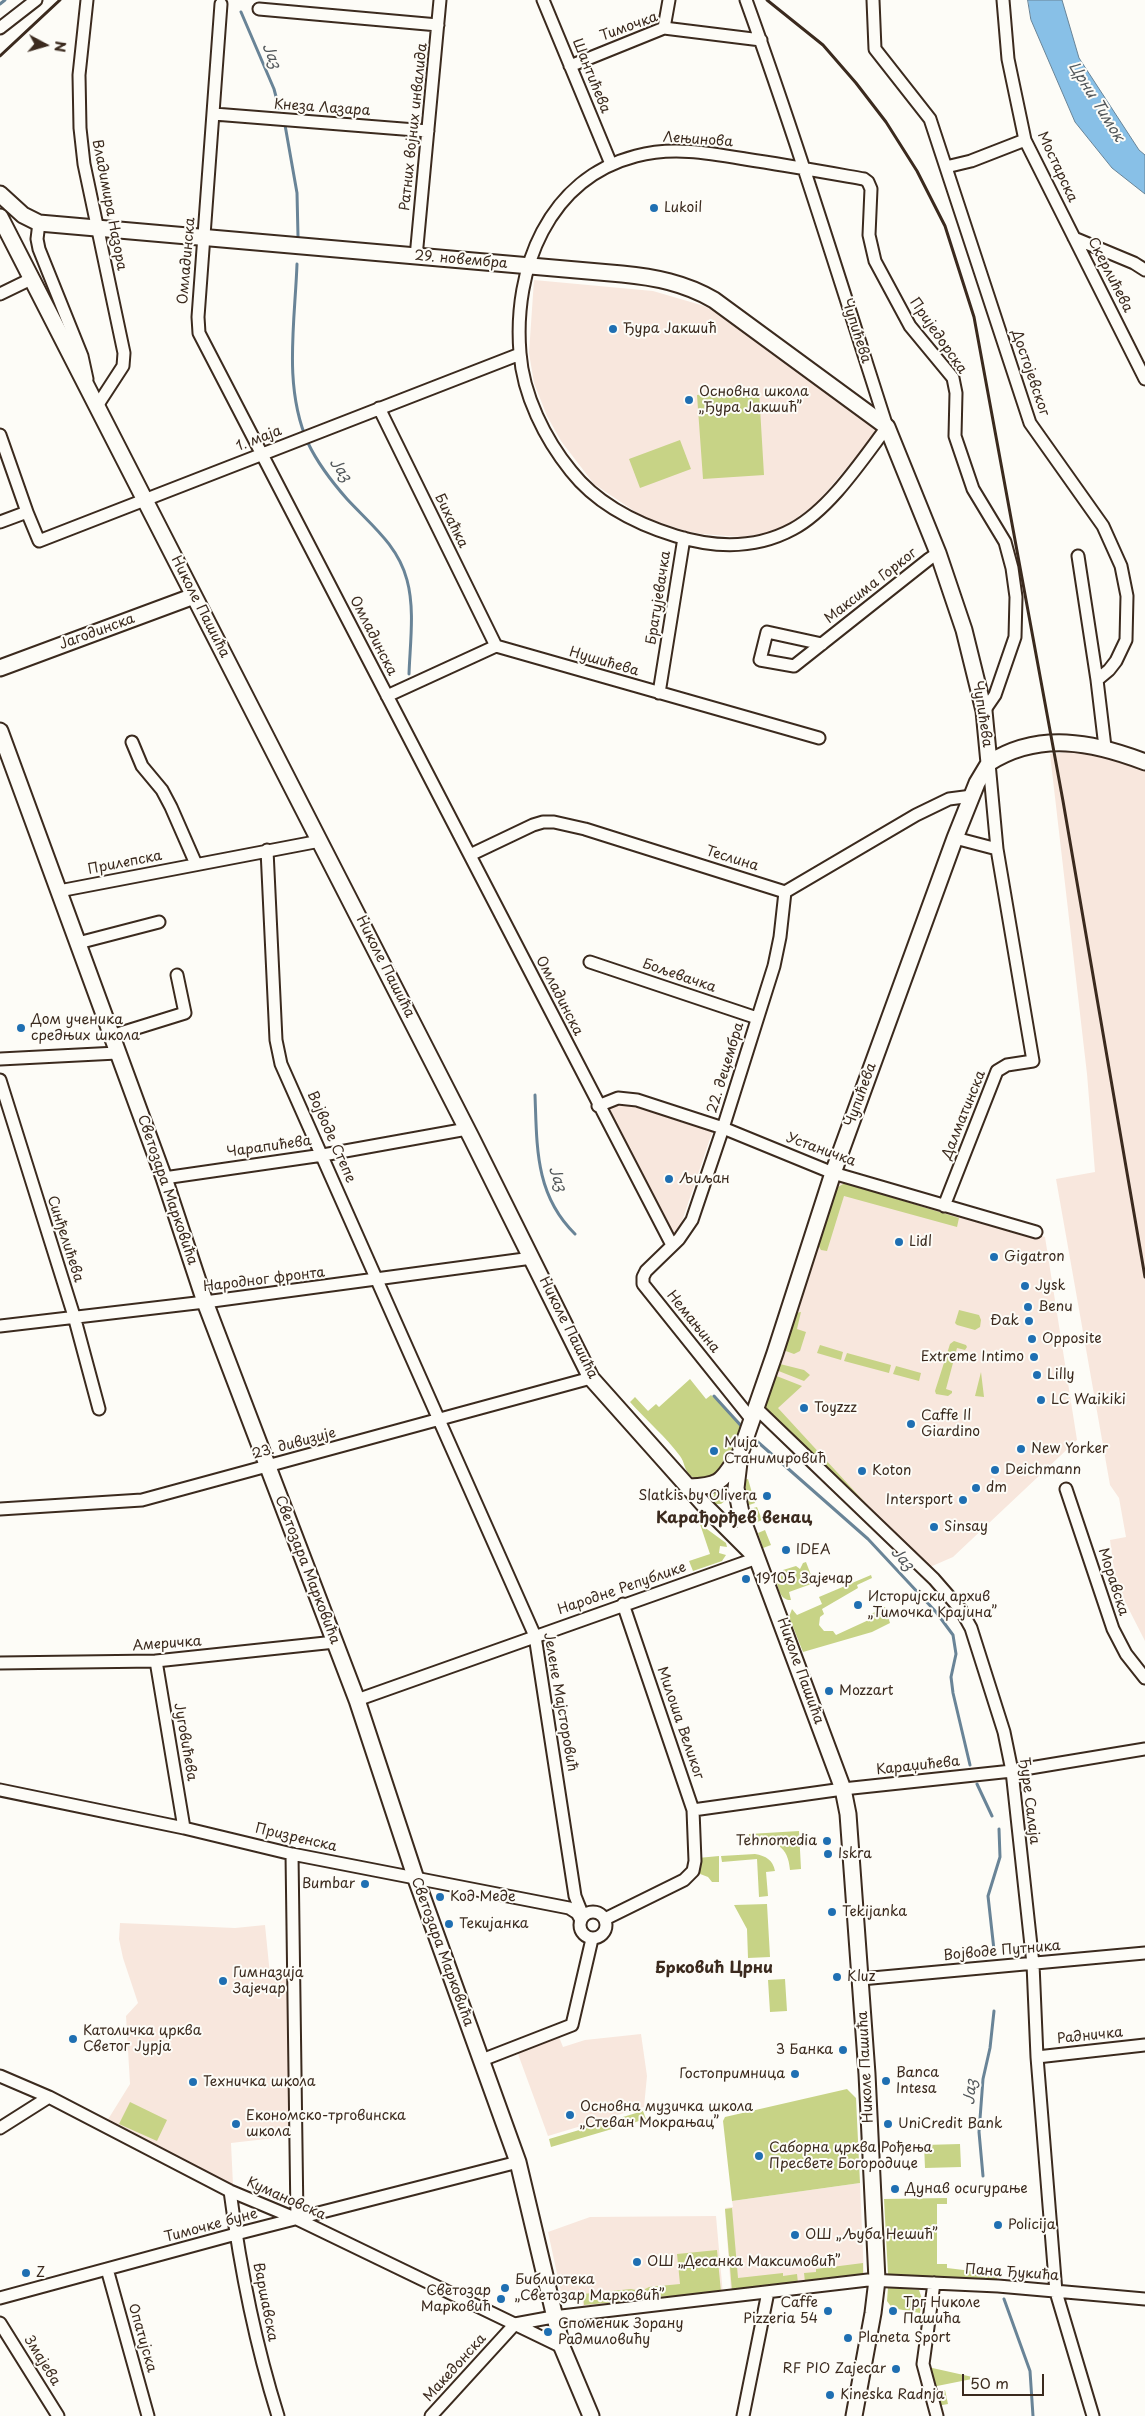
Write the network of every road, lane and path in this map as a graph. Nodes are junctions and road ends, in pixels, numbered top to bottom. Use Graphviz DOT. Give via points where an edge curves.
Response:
graph roads {
  1 [pos="36,0"];
  2 [pos="88,0"];
  3 [pos="440,0"];
  4 [pos="543,0"];
  5 [pos="668,0"];
  6 [pos="746,0"];
  7 [pos="873,0"];
  8 [pos="1003,0"];
  9 [pos="220,4"];
  10 [pos="259,9"];
  11 [pos="438,25"];
  12 [pos="0,28"];
  13 [pos="664,28"];
  14 [pos="761,40"];
  15 [pos="570,66"];
  16 [pos="214,114"];
  17 [pos="428,131"];
  18 [pos="1025,140"];
  19 [pos="611,164"];
  20 [pos="946,167"];
  21 [pos="802,168"];
  22 [pos="0,194"];
  23 [pos="0,217"];
  24 [pos="39,223"];
  25 [pos="97,229"];
  26 [pos="205,238"];
  27 [pos="1074,238"];
  28 [pos="416,257"];
  29 [pos="528,266"];
  30 [pos="1145,270"];
  31 [pos="32,279"];
  32 [pos="0,294"];
  33 [pos="520,354"];
  34 [pos="1145,379"];
  35 [pos="87,388"];
  36 [pos="97,406"];
  37 [pos="379,408"];
  38 [pos="887,427"];
  39 [pos="0,435"];
  40 [pos="263,453"];
  41 [pos="144,500"];
  42 [pos="28,512"];
  43 [pos="0,522"];
  44 [pos="684,538"];
  45 [pos="938,553"];
  46 [pos="1078,556"];
  47 [pos="194,596"];
  48 [pos="822,644"];
  49 [pos="496,646"];
  50 [pos="0,668"];
  51 [pos="1097,680"];
  52 [pos="659,693"];
  53 [pos="387,696"];
  54 [pos="984,711"];
  55 [pos="0,731"];
  56 [pos="819,738"];
  57 [pos="132,742"];
  58 [pos="1104,747"];
  59 [pos="1145,762"];
  60 [pos="989,763"];
  61 [pos="972,796"];
  62 [pos="955,838"];
  63 [pos="320,841"];
  64 [pos="997,849"];
  65 [pos="267,850"];
  66 [pos="470,855"];
  67 [pos="196,864"];
  68 [pos="59,891"];
  69 [pos="785,892"];
  70 [pos="159,922"];
  71 [pos="78,943"];
  72 [pos="590,962"];
  73 [pos="177,975"];
  74 [pos="758,1018"];
  75 [pos="112,1036"];
  76 [pos="118,1053"];
  77 [pos="0,1059"];
  78 [pos="0,1080"];
  79 [pos="598,1106"];
  80 [pos="723,1128"];
  81 [pos="467,1129"];
  82 [pos="323,1155"];
  83 [pos="833,1172"];
  84 [pos="164,1178"];
  85 [pos="944,1206"];
  86 [pos="1036,1232"];
  87 [pos="672,1245"];
  88 [pos="532,1258"];
  89 [pos="377,1280"];
  90 [pos="205,1302"];
  91 [pos="74,1316"];
  92 [pos="0,1326"];
  93 [pos="591,1378"];
  94 [pos="99,1409"];
  95 [pos="439,1419"];
  96 [pos="751,1422"];
  97 [pos="740,1454"];
  98 [pos="266,1467"];
  99 [pos="716,1485"];
  100 [pos="689,1487"];
  101 [pos="1066,1489"];
  102 [pos="737,1497"];
  103 [pos="706,1507"];
  104 [pos="0,1509"];
  105 [pos="756,1558"];
  106 [pos="623,1604"];
  107 [pos="535,1636"];
  108 [pos="335,1642"];
  109 [pos="156,1661"];
  110 [pos="0,1663"];
  111 [pos="1145,1678"];
  112 [pos="357,1700"];
  113 [pos="1145,1749"];
  114 [pos="1012,1771"];
  115 [pos="843,1789"];
  116 [pos="0,1790"];
  117 [pos="693,1810"];
  118 [pos="184,1828"];
  119 [pos="292,1854"];
  120 [pos="416,1879"];
  121 [pos="582,1918"];
  122 [pos="605,1919"];
  123 [pos="592,1939"];
  124 [pos="1145,1954"];
  125 [pos="1033,1964"];
  126 [pos="861,1980"];
  127 [pos="1145,2045"];
  128 [pos="1038,2057"];
  129 [pos="482,2060"];
  130 [pos="0,2076"];
  131 [pos="49,2096"];
  132 [pos="0,2128"];
  133 [pos="518,2162"];
  134 [pos="230,2191"];
  135 [pos="296,2219"];
  136 [pos="236,2234"];
  137 [pos="107,2269"];
  138 [pos="876,2280"];
  139 [pos="934,2283"];
  140 [pos="768,2292"];
  141 [pos="1056,2292"];
  142 [pos="0,2298"];
  143 [pos="1145,2299"];
  144 [pos="553,2317"];
  145 [pos="0,2323"];
  146 [pos="515,2324"];
  147 [pos="562,2348"];
  148 [pos="58,2416"];
  149 [pos="148,2416"];
  150 [pos="278,2416"];
  151 [pos="431,2416"];
  152 [pos="591,2416"];
  153 [pos="743,2416"];
  154 [pos="854,2416"];
  155 [pos="937,2416"];
  156 [pos="1093,2416"];
  1 -- 12 [label="street"];
  2 -- 25 [label="street, Владимира Назора" via="78,106 84,164"];
  3 -- 11 [label="street, Ратних војних инвалида"];
  4 -- 15 [label="street, Шантићева"];
  5 -- 13 [label="street"];
  6 -- 14 [label="street, Чупићева"];
  7 -- 20 [label="street, Достојевског" via="875,49 930,119"];
  8 -- 18 [label="street, Мостарска" via="1008,59"];
  9 -- 16 [label="street, Омладинска"];
  10 -- 11 [label="street"];
  11 -- 17 [label="street, Ратних војних инвалида"];
  13 -- 14 [label="street, Тимочка"];
  13 -- 15 [label="street, Тимочка"];
  14 -- 21 [label="street, Чупићева"];
  15 -- 19 [label="street, Шантићева"];
  16 -- 17 [label="street, Кнеза Лазара"];
  16 -- 26 [label="street, Омладинска"];
  17 -- 28 [label="street, Ратних војних инвалида"];
  18 -- 20 [label="street"];
  18 -- 27 [label="street, Мостарска"];
  19 -- 21 [label="street, Лењинова" via="647,153 684,151"];
  19 -- 29 [label="street, Лењинова" via="577,187 552,214 542,229"];
  20 -- 51 [label="street, Достојевског" via="1030,423 1104,526 1121,566 1127,596 1126,640 1116,661"];
  21 -- 38 [label="street, Чупићева"];
  21 -- 54 [label="street, Приједорска" via="868,182 871,189 870,242 875,261 910,326 953,378 955,436 973,489 1005,542 1016,597 1015,637 996,695"];
  22 -- 24 [label="street, 29. новембра" via="23,215"];
  23 -- 31 [label="street, Николе Пашића"];
  24 -- 25 [label="street, 29. новембра"];
  24 -- 35 [label="street, Николе Пашића" via="39,249 82,356"];
  25 -- 26 [label="street, 29. новембра"];
  25 -- 36 [label="street, Владимира Назора" via="124,358"];
  26 -- 28 [label="street, 29. новембра"];
  26 -- 40 [label="street, Омладинска" via="199,333"];
  27 -- 30 [label="street"];
  27 -- 34 [label="street, Скерлићева"];
  28 -- 29 [label="street, 29. новембра"];
  29 -- 33 [label="street, Лењинова" via="520,320"];
  29 -- 38 [label="street, 29. новембра" via="656,278 702,293"];
  31 -- 32 [label="street"];
  31 -- 35 [label="street, Николе Пашића"];
  33 -- 37 [label="street, 1. маја"];
  33 -- 44 [label="street, Лењинова" via="539,419 572,472 596,495 628,517"];
  35 -- 36 [label="street, Николе Пашића"];
  36 -- 41 [label="street, Николе Пашића"];
  37 -- 40 [label="street, 1. маја"];
  37 -- 49 [label="street, Бихаћка"];
  38 -- 44 [label="street, Лењинова" via="818,510 792,529 767,540 742,545"];
  38 -- 45 [label="street, Чупићева"];
  39 -- 42 [label="street"];
  40 -- 41 [label="street, 1. маја"];
  40 -- 53 [label="street, Омладинска"];
  41 -- 42 [label="street, 1. маја" via="38,541"];
  41 -- 47 [label="street, Николе Пашића"];
  42 -- 43 [label="street"];
  44 -- 52 [label="street, Братујевачка"];
  45 -- 48 [label="street, Максима Горког"];
  45 -- 54 [label="street, Чупићева" via="964,630"];
  46 -- 51 [label="street"];
  47 -- 50 [label="street, Јагодинска"];
  47 -- 63 [label="street, Николе Пашића"];
  48 -- 48 [label="street, Максима Горког" via="794,666 760,660 767,632"];
  49 -- 52 [label="street, Нушићева"];
  49 -- 53 [label="street"];
  51 -- 58 [label="street"];
  52 -- 56 [label="street, Нушићева"];
  53 -- 66 [label="street, Омладинска"];
  54 -- 60 [label="street, Чупићева"];
  55 -- 68 [label="street, Светозара Марковића"];
  57 -- 67 [label="street" via="142,766 171,807"];
  58 -- 59 [label="street"];
  58 -- 60 [label="street" via="1061,741 1038,744 1010,752"];
  60 -- 61 [label="street, Чупићева"];
  60 -- 64 [label="street"];
  61 -- 62 [label="street, Чупићева"];
  61 -- 69 [label="street" via="949,799 916,815"];
  62 -- 64 [label="street"];
  62 -- 83 [label="street, Чупићева"];
  63 -- 65 [label="street, Прилепска"];
  63 -- 81 [label="street, Николе Пашића"];
  64 -- 85 [label="street, Далматинска" via="1033,1061 1007,1065 997,1071"];
  65 -- 67 [label="street, Прилепска"];
  65 -- 82 [label="street, Војводе Степе" via="278,1051"];
  66 -- 69 [label="street, Теслина" via="533,824 554,822"];
  66 -- 79 [label="street, Омладинска"];
  67 -- 68 [label="street, Прилепска"];
  68 -- 71 [label="street, Светозара Марковића"];
  69 -- 74 [label="street, 22. децембра" via="774,966"];
  70 -- 71 [label="street"];
  71 -- 75 [label="street, Светозара Марковића"];
  72 -- 74 [label="street, Бољевачка"];
  73 -- 75 [label="street" via="185,1013"];
  74 -- 80 [label="street, 22. децембра"];
  75 -- 76 [label="street, Светозара Марковића"];
  76 -- 77 [label="street"];
  76 -- 84 [label="street, Светозара Марковића"];
  78 -- 91 [label="street, Синђелићева"];
  79 -- 80 [label="street, Устаничка" via="618,1098 630,1098"];
  79 -- 87 [label="street, Омладинска"];
  80 -- 83 [label="street, Устаничка"];
  80 -- 87 [label="street, 22. децембра" via="692,1220"];
  81 -- 82 [label="street, Чарапићева"];
  81 -- 88 [label="street, Николе Пашића"];
  82 -- 84 [label="street, Чарапићева"];
  82 -- 89 [label="street, Војводе Степе"];
  83 -- 85 [label="street, Устаничка"];
  83 -- 96 [label="street, Чупићева"];
  84 -- 90 [label="street, Светозара Марковића"];
  85 -- 86 [label="street, Устаничка"];
  87 -- 96 [label="street, Немањина" via="643,1274 643,1284"];
  88 -- 89 [label="street, Народног фронта"];
  88 -- 93 [label="street, Николе Пашића"];
  89 -- 90 [label="street, Народног фронта"];
  89 -- 95 [label="street, Војводе Степе"];
  90 -- 91 [label="street, Народног фронта"];
  90 -- 98 [label="street, Светозара Марковића"];
  91 -- 92 [label="street, Народног фронта"];
  91 -- 94 [label="street, Синђелићева"];
  93 -- 95 [label="street, 23. дивизије"];
  93 -- 100 [label="street, Николе Пашића"];
  95 -- 98 [label="street, 23. дивизије"];
  95 -- 107 [label="street, Јелене Мајсторовић"];
  96 -- 97 [label="street, Чупићева"];
  96 -- 114 [label="street, Ђуре Салаја" via="934,1578 961,1610 971,1628 990,1686"];
  97 -- 99 [label="street"];
  97 -- 102 [label="street"];
  98 -- 104 [label="street, 23. дивизије" via="133,1501"];
  98 -- 108 [label="street, Светозара Марковића"];
  99 -- 100 [label="street"];
  99 -- 103 [label="street"];
  100 -- 103 [label="street, Николе Пашића"];
  101 -- 111 [label="street, Моравска" via="1113,1629 1126,1654"];
  102 -- 103 [label="street" via="726,1506"];
  102 -- 105 [label="street"];
  103 -- 105 [label="street, Николе Пашића"];
  105 -- 106 [label="street, Народне Републике"];
  105 -- 115 [label="street, Николе Пашића"];
  106 -- 107 [label="street, Народне Републике"];
  106 -- 117 [label="street, Милоша Великог"];
  107 -- 112 [label="street, Народне Републике"];
  107 -- 121 [label="street, Јелене Мајсторовић"];
  108 -- 109 [label="street, Америчка"];
  108 -- 112 [label="street, Светозара Марковића"];
  109 -- 110 [label="street, Америчка"];
  109 -- 118 [label="street, Југовићева"];
  112 -- 120 [label="street, Светозара Марковића"];
  113 -- 114 [label="street, Караџићева"];
  114 -- 115 [label="street, Караџићева"];
  114 -- 125 [label="street, Ђуре Салаја"];
  115 -- 117 [label="street, Караџићева"];
  115 -- 126 [label="street, Николе Пашића" via="848,1814"];
  116 -- 118 [label="street, Призренска"];
  117 -- 122 [label="street, Милоша Великог" via="693,1871 684,1880"];
  118 -- 119 [label="street, Призренска"];
  119 -- 120 [label="street, Призренска"];
  119 -- 135 [label="street"];
  120 -- 121 [label="street, Призренска" via="569,1908"];
  120 -- 129 [label="street, Светозара Марковића"];
  121 -- 122 [label="street" via="595,1912"];
  121 -- 123 [label="street" via="582,1933"];
  122 -- 123 [label="street" via="605,1932"];
  123 -- 129 [label="street" via="572,2025"];
  124 -- 125 [label="street, Војводе Путника"];
  125 -- 126 [label="street, Војводе Путника"];
  125 -- 128 [label="street, Ђуре Салаја"];
  126 -- 138 [label="street, Николе Пашића"];
  127 -- 128 [label="street, Радничка"];
  128 -- 141 [label="street, Ђуре Салаја"];
  129 -- 133 [label="street, Светозара Марковића"];
  130 -- 131 [label="street, Кумановска"];
  131 -- 132 [label="street"];
  131 -- 134 [label="street, Кумановска"];
  133 -- 135 [label="street, Тимочке буне"];
  133 -- 144 [label="street, Светозара Марковића"];
  134 -- 135 [label="street, Кумановска"];
  134 -- 136 [label="street, Варшавска"];
  135 -- 136 [label="street, Тимочке буне"];
  135 -- 146 [label="street, Кумановска"];
  136 -- 137 [label="street, Тимочке буне"];
  136 -- 150 [label="street, Варшавска" via="261,2362"];
  137 -- 142 [label="street, Тимочке буне"];
  137 -- 149 [label="street, Опатијска"];
  138 -- 139 [label="street, Пана Ђукића"];
  138 -- 140 [label="street, Пана Ђукића"];
  138 -- 154 [label="street, Николе Пашића"];
  139 -- 141 [label="street, Пана Ђукића"];
  139 -- 155 [label="street" via="923,2364"];
  140 -- 144 [label="street, Пана Ђукића"];
  140 -- 153 [label="street"];
  141 -- 143 [label="street, Пана Ђукића"];
  141 -- 156 [label="street, Ђуре Салаја"];
  144 -- 146 [label="street"];
  144 -- 147 [label="street, Светозара Марковића"];
  145 -- 148 [label="street, Змајева"];
  146 -- 147 [label="street, Кумановска"];
  146 -- 151 [label="street, Македонска"];
  147 -- 152 [label="street, Светозара Марковића"];
}
